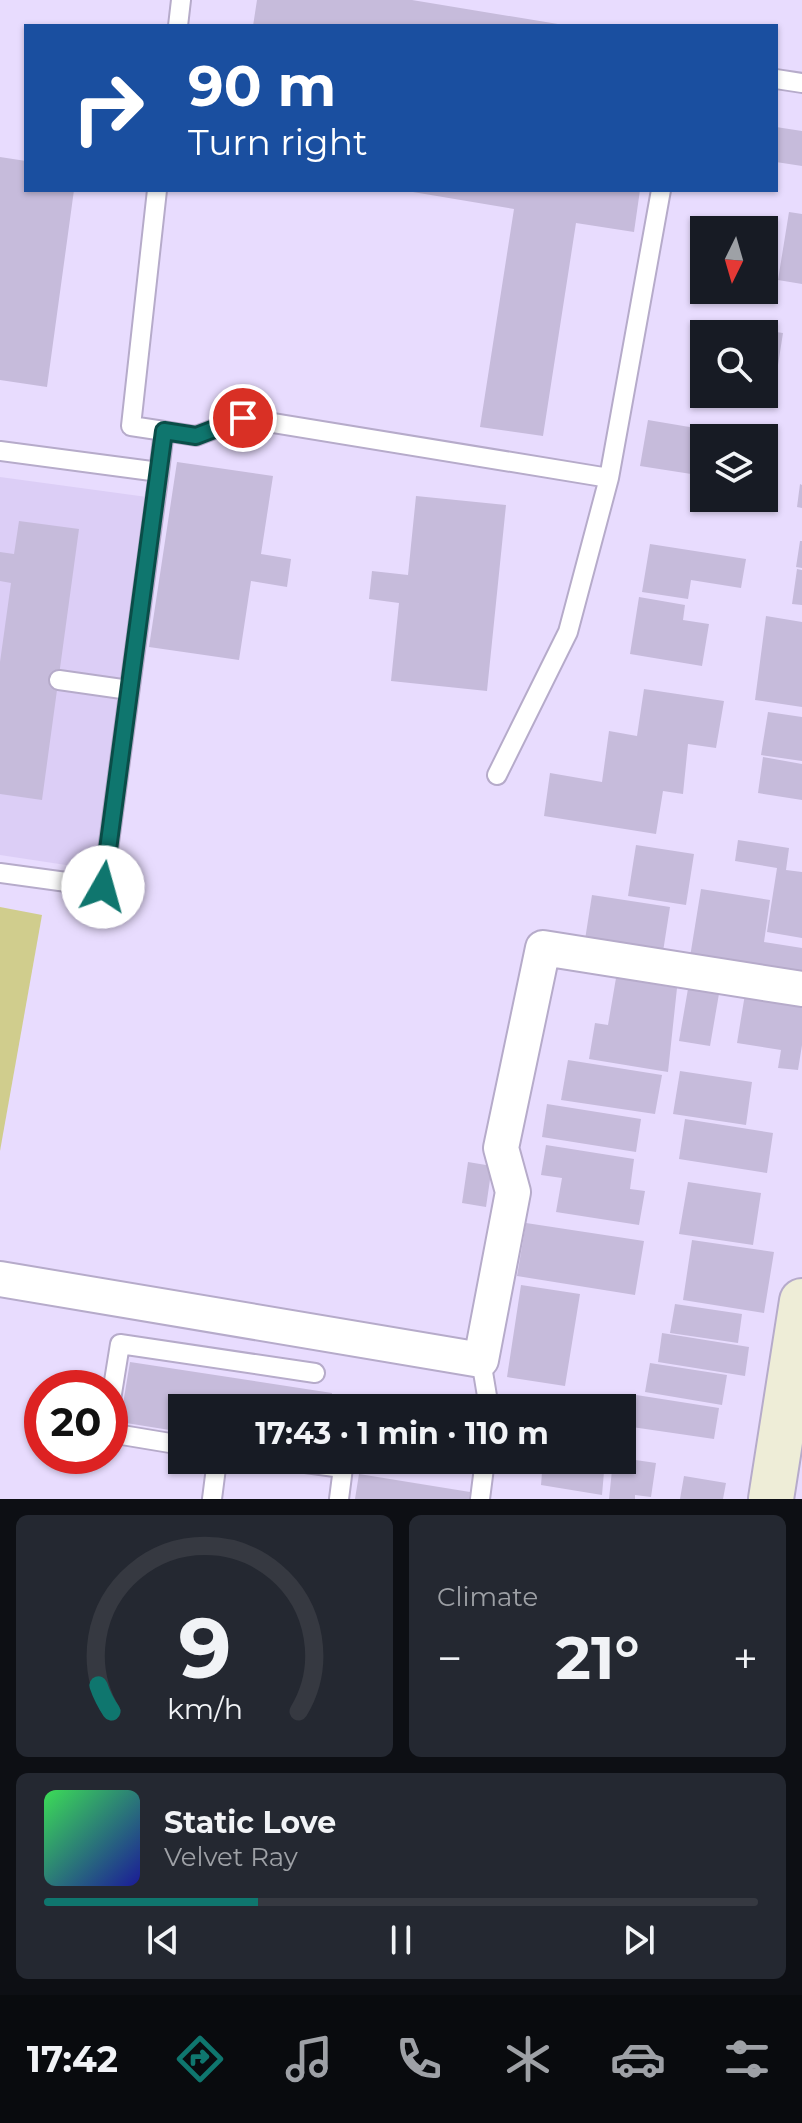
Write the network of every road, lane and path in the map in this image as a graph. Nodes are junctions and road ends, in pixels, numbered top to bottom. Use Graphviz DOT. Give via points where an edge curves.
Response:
graph roads {
  1 [pos="181,0"];
  2 [pos="178,24"];
  3 [pos="778,79"];
  4 [pos="802,83"];
  5 [pos="157,192"];
  6 [pos="661,192"];
  7 [pos="164,431"];
  8 [pos="0,451"];
  9 [pos="159,472"];
  10 [pos="609,478"];
  11 [pos="59,680"];
  12 [pos="129,690"];
  13 [pos="497,775"];
  14 [pos="0,873"];
  15 [pos="802,989"];
  16 [pos="0,1279"];
  17 [pos="802,1301"];
  18 [pos="481,1360"];
  19 [pos="116,1370"];
  20 [pos="315,1373"];
  21 [pos="487,1394"];
  22 [pos="128,1436"];
  23 [pos="168,1443"];
  24 [pos="215,1474"];
  25 [pos="342,1474"];
  26 [pos="483,1474"];
  27 [pos="212,1499"];
  28 [pos="339,1499"];
  29 [pos="480,1499"];
  30 [pos="771,1499"];
  1 -- 2 [label="lane"];
  3 -- 4 [label="lane"];
  5 -- 7 [label="lane" via="131,426"];
  6 -- 10 [label="lane"];
  7 -- 9 [label="lane"];
  7 -- 10 [label="lane" via="196,436 243,418"];
  8 -- 9 [label="lane"];
  9 -- 12 [label="lane"];
  10 -- 13 [label="lane" via="568,632"];
  11 -- 12 [label="lane"];
  12 -- 14 [label="lane" via="103,887"];
  15 -- 18 [label="street" via="543,948 501,1148 513,1192"];
  16 -- 18 [label="street"];
  17 -- 30 [label="main road"];
  18 -- 21 [label="lane"];
  19 -- 20 [label="lane" via="120,1344"];
  22 -- 23 [label="lane"];
  24 -- 27 [label="lane"];
  25 -- 28 [label="lane"];
  26 -- 29 [label="lane"];
}
